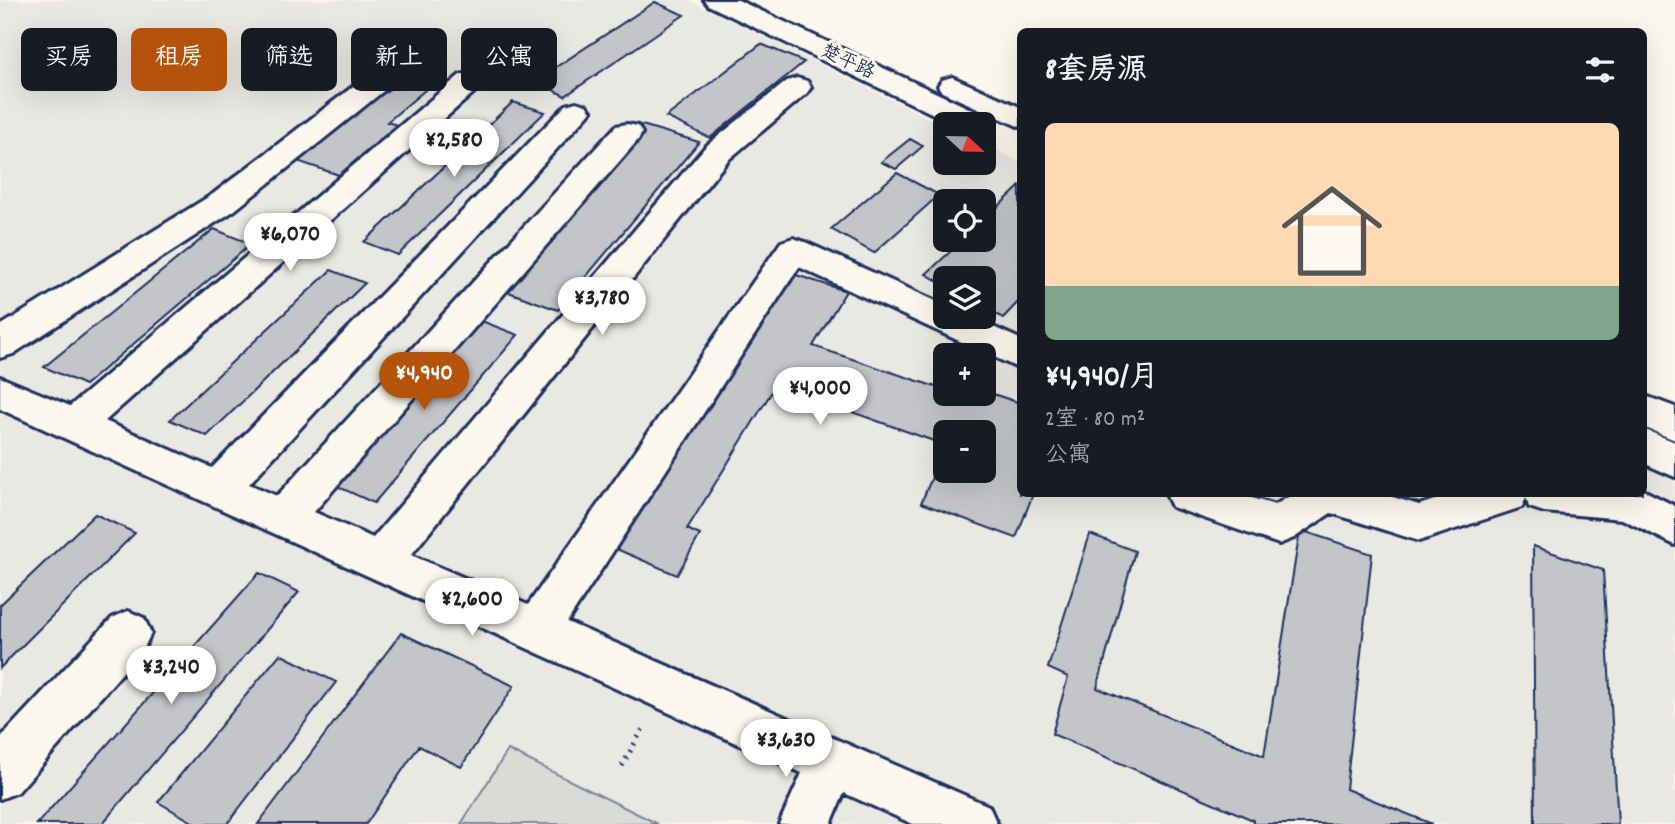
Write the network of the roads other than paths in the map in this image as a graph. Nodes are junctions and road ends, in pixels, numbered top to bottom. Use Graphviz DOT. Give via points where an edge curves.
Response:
graph roads {
  1 [pos="717,0"];
  2 [pos="765,0"];
  3 [pos="797,87"];
  4 [pos="461,89"];
  5 [pos="366,91"];
  6 [pos="576,111"];
  7 [pos="953,112"];
  8 [pos="1017,117"];
  9 [pos="627,133"];
  10 [pos="996,133"];
  11 [pos="1017,144"];
  12 [pos="0,344"];
  13 [pos="1017,354"];
  14 [pos="0,392"];
  15 [pos="1647,412"];
  16 [pos="1675,424"];
  17 [pos="75,425"];
  18 [pos="1647,447"];
  19 [pos="1675,460"];
  20 [pos="218,489"];
  21 [pos="1195,497"];
  22 [pos="1321,497"];
  23 [pos="1336,497"];
  24 [pos="1498,497"];
  25 [pos="1575,497"];
  26 [pos="283,518"];
  27 [pos="1675,526"];
  28 [pos="380,561"];
  29 [pos="536,631"];
  30 [pos="128,634"];
  31 [pos="832,762"];
  32 [pos="0,774"];
  33 [pos="805,824"];
  34 [pos="971,824"];
  1 -- 7 [label="street, 楚平路"];
  2 -- 8 [label="street, 楚平路"];
  3 -- 28 [label="street" via="717,153"];
  4 -- 17 [label="street"];
  5 -- 12 [label="street" via="224,202"];
  6 -- 20 [label="street"];
  9 -- 26 [label="street"];
  10 -- 11 [label="street"];
  13 -- 29 [label="street" via="793,250"];
  14 -- 17 [label="street"];
  15 -- 16 [label="street"];
  17 -- 20 [label="street"];
  18 -- 19 [label="street"];
  20 -- 26 [label="street"];
  21 -- 22 [label="street" via="1279,525"];
  23 -- 24 [label="street" via="1419,523"];
  25 -- 27 [label="street" via="1627,502"];
  26 -- 28 [label="street"];
  28 -- 29 [label="street"];
  29 -- 31 [label="street"];
  30 -- 32 [label="street"];
  31 -- 33 [label="street"];
  31 -- 34 [label="street"];
}
